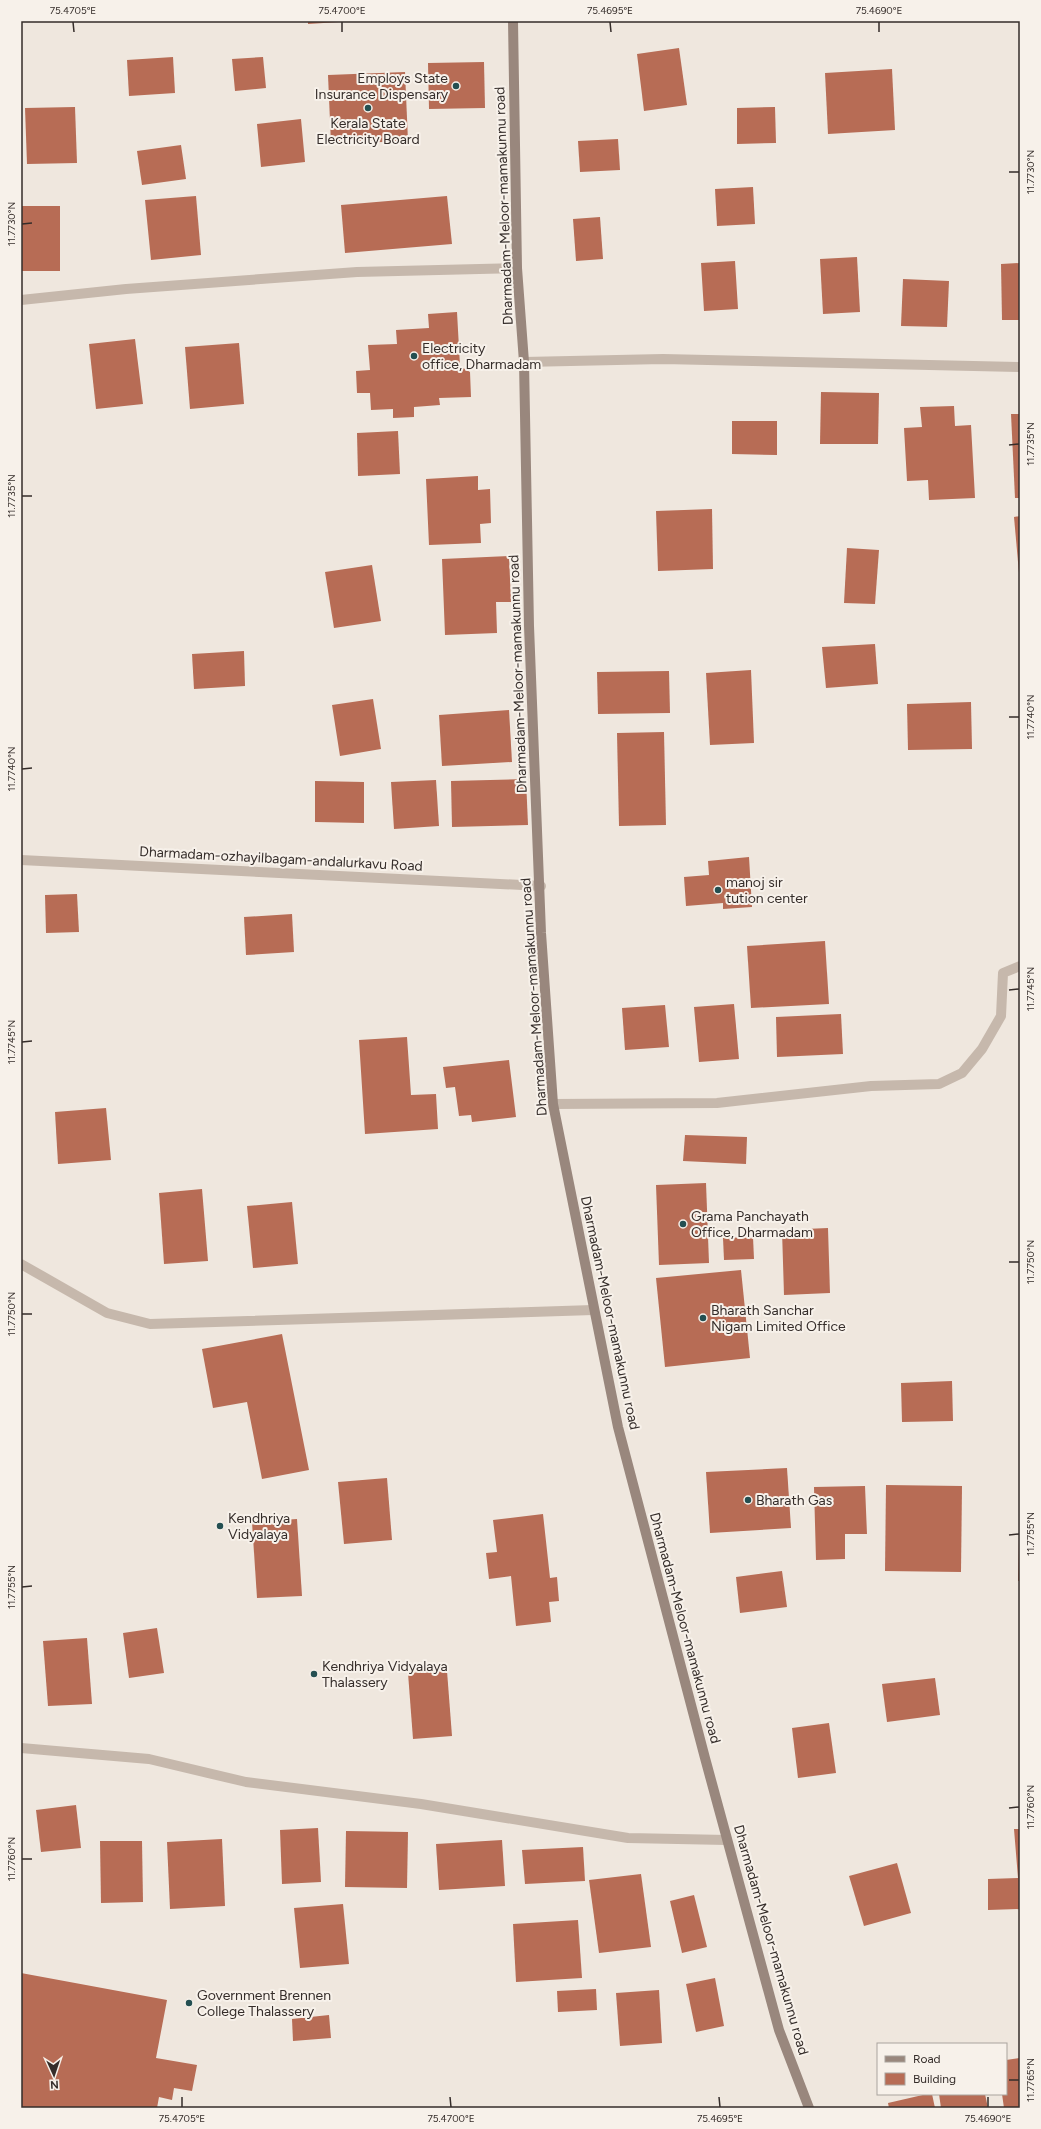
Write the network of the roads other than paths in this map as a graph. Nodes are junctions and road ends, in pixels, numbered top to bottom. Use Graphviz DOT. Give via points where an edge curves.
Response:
graph roads {
  1 [pos="513,21"];
  2 [pos="517,268"];
  3 [pos="21,300"];
  4 [pos="524,362"];
  5 [pos="1020,367"];
  6 [pos="21,860"];
  7 [pos="541,886"];
  8 [pos="1020,966"];
  9 [pos="553,1104"];
  10 [pos="21,1264"];
  11 [pos="593,1310"];
  12 [pos="21,1748"];
  13 [pos="727,1840"];
  14 [pos="809,2108"];
  1 -- 2 [label="main road, Dharmadam-Meloor-mamakunnu road"];
  2 -- 3 [label="street" via="357,272 126,289"];
  2 -- 4 [label="main road, Dharmadam-Meloor-mamakunnu road"];
  4 -- 5 [label="street" via="663,359"];
  4 -- 7 [label="main road, Dharmadam-Meloor-mamakunnu road" via="529,626"];
  6 -- 7 [label="street, Dharmadam-ozhayilbagam-andalurkavu Road"];
  7 -- 9 [label="main road, Dharmadam-Meloor-mamakunnu road" via="541,933"];
  8 -- 9 [label="street" via="1003,973 1001,1016 982,1049 962,1073 939,1084 871,1086 717,1103"];
  9 -- 11 [label="main road, Dharmadam-Meloor-mamakunnu road"];
  10 -- 11 [label="street" via="108,1313 150,1324"];
  11 -- 13 [label="main road, Dharmadam-Meloor-mamakunnu road" via="618,1427"];
  12 -- 13 [label="street" via="149,1759 246,1782 421,1804 628,1838"];
  13 -- 14 [label="main road, Dharmadam-Meloor-mamakunnu road" via="779,2030"];
}
